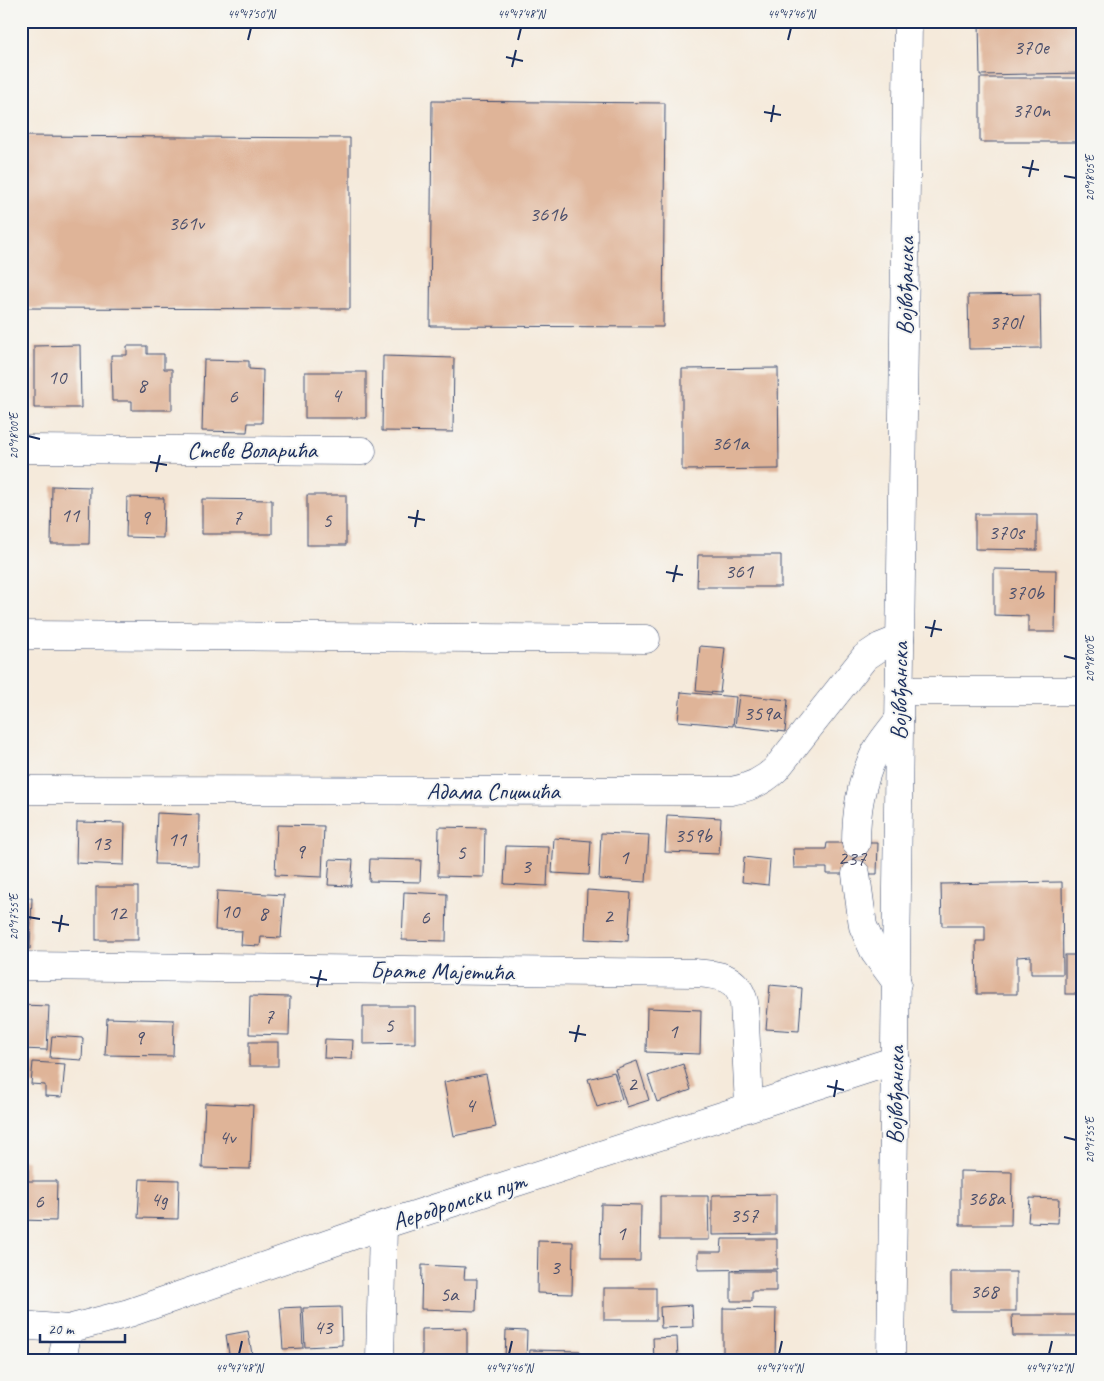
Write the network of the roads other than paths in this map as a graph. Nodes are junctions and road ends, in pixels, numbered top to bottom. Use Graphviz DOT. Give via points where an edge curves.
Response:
graph roads {
  1 [pos="908,21"];
  2 [pos="21,449"];
  3 [pos="362,451"];
  4 [pos="21,634"];
  5 [pos="646,639"];
  6 [pos="900,639"];
  7 [pos="899,691"];
  8 [pos="1083,691"];
  9 [pos="898,719"];
  10 [pos="21,790"];
  11 [pos="856,843"];
  12 [pos="856,874"];
  13 [pos="21,966"];
  14 [pos="897,984"];
  15 [pos="896,1060"];
  16 [pos="749,1106"];
  17 [pos="383,1225"];
  18 [pos="21,1326"];
  19 [pos="68,1329"];
  20 [pos="62,1360"];
  21 [pos="380,1360"];
  22 [pos="891,1360"];
  1 -- 6 [label="street, Војвођанска"];
  2 -- 3 [label="street, Стеве Воларића"];
  4 -- 5 [label="street"];
  6 -- 7 [label="street, Војвођанска"];
  6 -- 10 [label="street, Адама Спишића" via="865,657 776,769 768,777 744,789"];
  7 -- 8 [label="street"];
  7 -- 9 [label="street, Војвођанска"];
  9 -- 11 [label="street" via="874,754 866,776 858,807"];
  9 -- 14 [label="street, Војвођанска"];
  12 -- 14 [label="street" via="863,926 875,953"];
  13 -- 16 [label="street, Брате Мајетића" via="695,973 722,976 740,990 744,1002"];
  14 -- 15 [label="street, Војвођанска"];
  15 -- 16 [label="street, Аеродромски пут"];
  15 -- 22 [label="street, Војвођанска"];
  16 -- 17 [label="street, Аеродромски пут"];
  17 -- 19 [label="street, Аеродромски пут" via="129,1313"];
  17 -- 21 [label="street"];
  18 -- 19 [label="street, Аеродромски пут"];
  19 -- 20 [label="street"];
}
